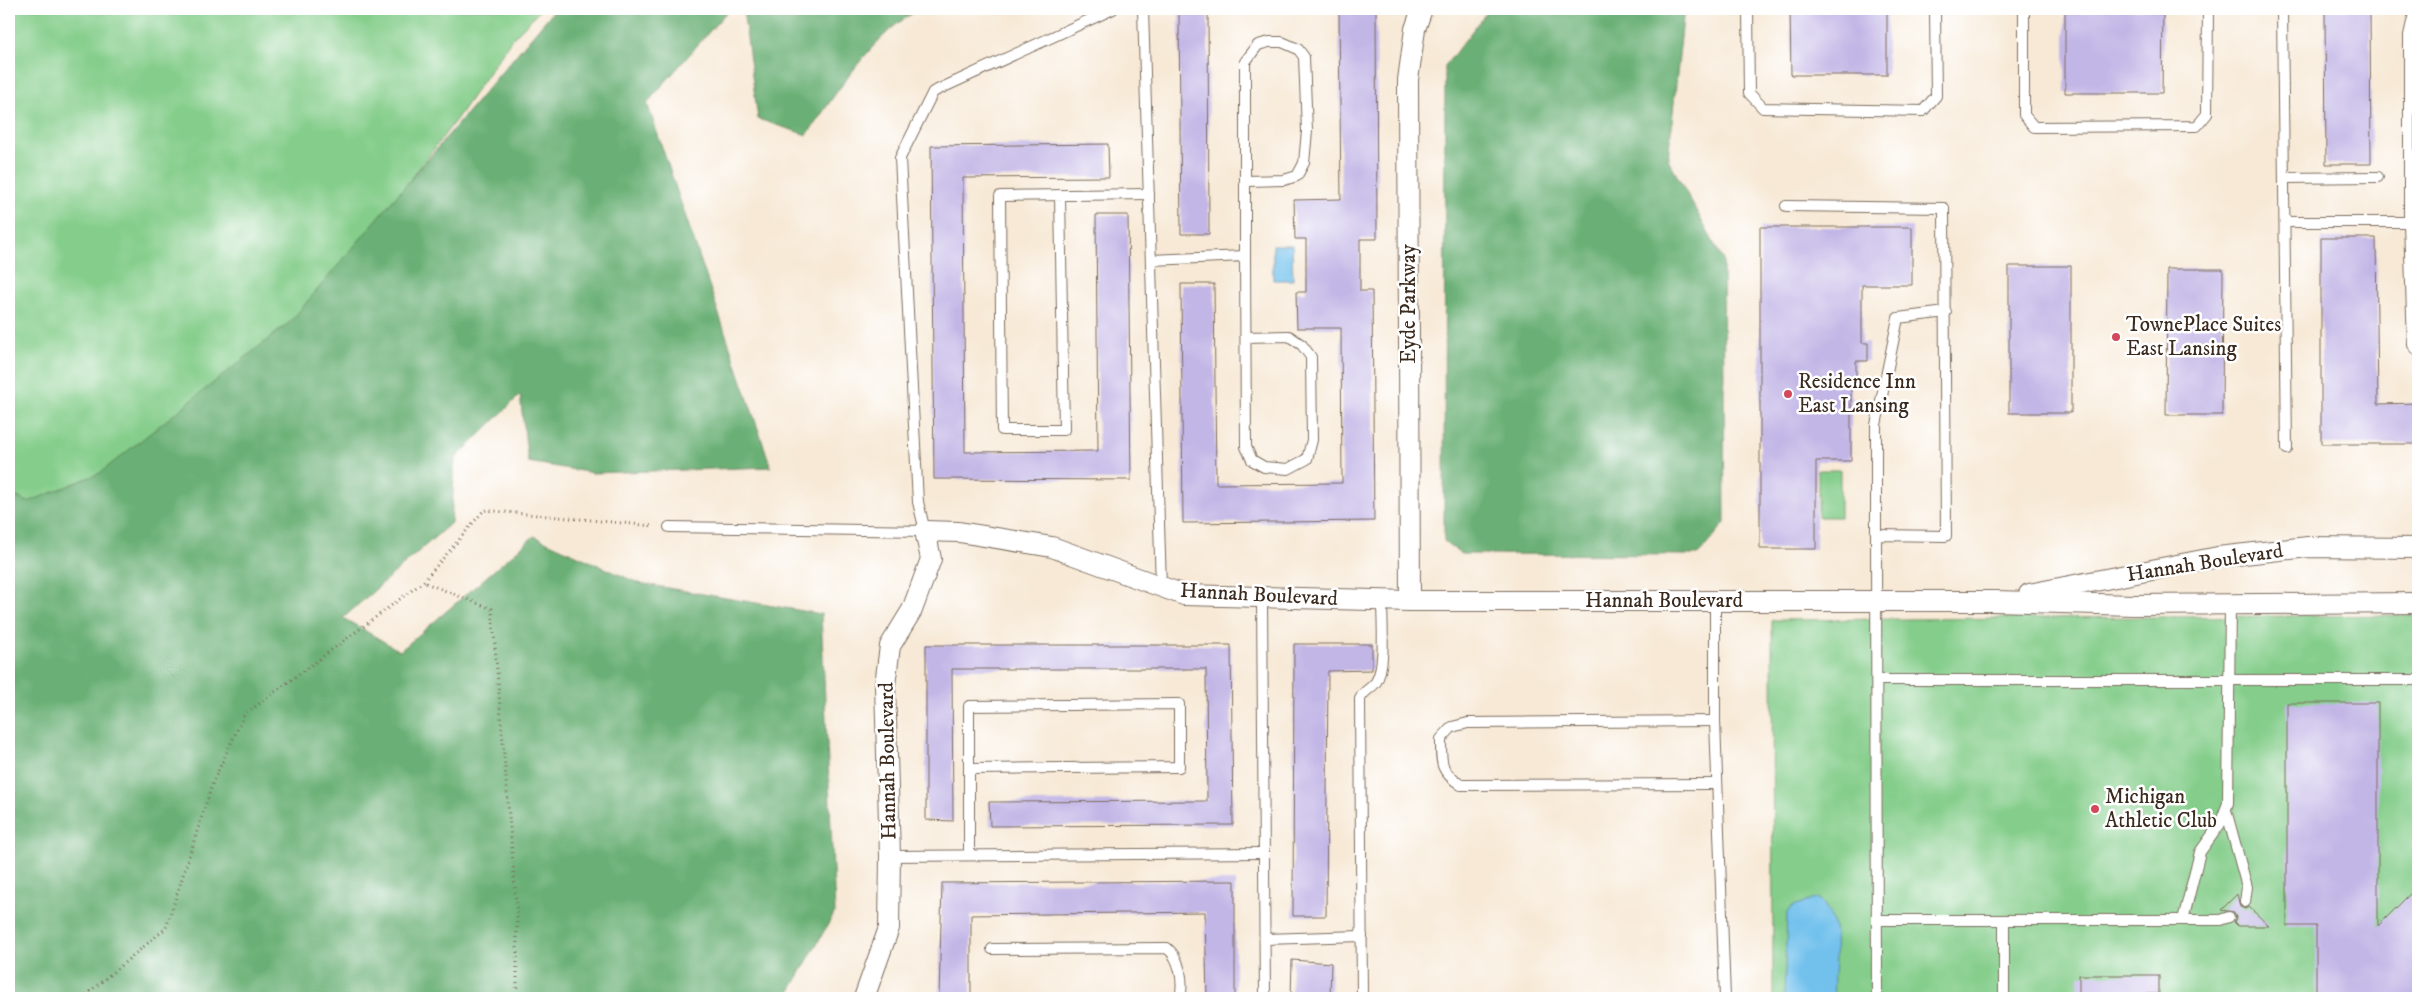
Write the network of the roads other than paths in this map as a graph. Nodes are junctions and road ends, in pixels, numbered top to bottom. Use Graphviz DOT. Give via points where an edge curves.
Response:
graph roads {
  1 [pos="1113,9"];
  2 [pos="1143,9"];
  3 [pos="1422,9"];
  4 [pos="1748,9"];
  5 [pos="1935,9"];
  6 [pos="2024,9"];
  7 [pos="2208,9"];
  8 [pos="2282,9"];
  9 [pos="2415,9"];
  10 [pos="2378,177"];
  11 [pos="2284,178"];
  12 [pos="1245,181"];
  13 [pos="1149,194"];
  14 [pos="1060,195"];
  15 [pos="1786,206"];
  16 [pos="2285,222"];
  17 [pos="2409,222"];
  18 [pos="1245,256"];
  19 [pos="1151,260"];
  20 [pos="1946,312"];
  21 [pos="1246,337"];
  22 [pos="2418,351"];
  23 [pos="2287,449"];
  24 [pos="669,527"];
  25 [pos="925,531"];
  26 [pos="1876,535"];
  27 [pos="2418,548"];
  28 [pos="1161,587"];
  29 [pos="1262,598"];
  30 [pos="1382,601"];
  31 [pos="1410,601"];
  32 [pos="1715,601"];
  33 [pos="1877,601"];
  34 [pos="1995,601"];
  35 [pos="2418,603"];
  36 [pos="2230,604"];
  37 [pos="1877,680"];
  38 [pos="2230,680"];
  39 [pos="2418,680"];
  40 [pos="1715,722"];
  41 [pos="969,769"];
  42 [pos="1717,784"];
  43 [pos="2226,810"];
  44 [pos="1264,852"];
  45 [pos="969,855"];
  46 [pos="890,856"];
  47 [pos="2245,902"];
  48 [pos="2229,918"];
  49 [pos="1877,920"];
  50 [pos="2004,920"];
  51 [pos="2183,920"];
  52 [pos="1362,936"];
  53 [pos="1265,939"];
  54 [pos="992,949"];
  55 [pos="864,998"];
  56 [pos="1180,998"];
  57 [pos="1265,998"];
  58 [pos="1362,998"];
  59 [pos="1725,998"];
  60 [pos="1877,998"];
  61 [pos="2004,998"];
  1 -- 25 [label="lane" via="933,92 900,158 918,502"];
  2 -- 13 [label="lane"];
  3 -- 31 [label="street, Eyde Parkway" via="1415,29 1408,80"];
  4 -- 5 [label="lane" via="1749,93 1763,108 1923,111 1936,96"];
  6 -- 7 [label="lane" via="2024,115 2034,127 2197,126 2207,114"];
  8 -- 11 [label="lane"];
  9 -- 17 [label="lane" via="2409,35"];
  10 -- 11 [label="lane"];
  11 -- 16 [label="lane"];
  12 -- 12 [label="lane" via="1245,62 1258,45 1282,42 1298,49 1304,57 1307,131 1304,163 1297,176 1284,180"];
  12 -- 18 [label="lane"];
  13 -- 14 [label="lane"];
  13 -- 19 [label="lane"];
  14 -- 14 [label="lane" via="1000,196 1002,430 1064,430"];
  15 -- 20 [label="lane" via="1944,208"];
  16 -- 17 [label="lane"];
  16 -- 23 [label="lane"];
  17 -- 22 [label="lane" via="2413,345"];
  18 -- 19 [label="lane"];
  18 -- 21 [label="lane"];
  19 -- 28 [label="lane"];
  20 -- 26 [label="lane" via="1898,318 1876,424"];
  20 -- 26 [label="lane" via="1946,536"];
  21 -- 21 [label="lane" via="1246,447 1252,460 1264,467 1288,469 1307,459 1312,440 1311,357 1289,336"];
  24 -- 25 [label="lane"];
  25 -- 28 [label="street, Hannah Boulevard" via="959,532 1052,547"];
  25 -- 46 [label="street, Hannah Boulevard" via="931,559 912,610 890,646 885,685"];
  26 -- 33 [label="lane"];
  27 -- 34 [label="street, Hannah Boulevard" via="2308,547 2218,557"];
  28 -- 29 [label="street, Hannah Boulevard" via="1184,595"];
  29 -- 30 [label="street, Hannah Boulevard"];
  29 -- 44 [label="lane"];
  30 -- 31 [label="street, Hannah Boulevard"];
  30 -- 52 [label="lane" via="1381,670 1375,683 1365,690 1360,699"];
  31 -- 32 [label="street, Hannah Boulevard"];
  32 -- 33 [label="street, Hannah Boulevard"];
  32 -- 40 [label="lane"];
  33 -- 34 [label="street, Hannah Boulevard"];
  33 -- 37 [label="lane"];
  34 -- 36 [label="street, Hannah Boulevard"];
  35 -- 36 [label="street, Hannah Boulevard"];
  36 -- 38 [label="lane"];
  37 -- 38 [label="lane"];
  37 -- 49 [label="lane"];
  38 -- 39 [label="lane"];
  38 -- 43 [label="lane" via="2230,789"];
  40 -- 42 [label="lane"];
  40 -- 42 [label="lane" via="1468,723 1452,727 1441,739 1441,758 1446,775 1462,785"];
  41 -- 41 [label="lane" via="1179,767 1179,704 969,706"];
  41 -- 45 [label="lane"];
  42 -- 59 [label="lane"];
  43 -- 47 [label="lane" via="2247,887"];
  43 -- 51 [label="lane" via="2200,852"];
  44 -- 45 [label="lane"];
  44 -- 53 [label="lane"];
  45 -- 46 [label="lane"];
  46 -- 55 [label="street, Hannah Boulevard" via="889,928"];
  48 -- 51 [label="lane"];
  49 -- 50 [label="lane"];
  49 -- 60 [label="lane"];
  50 -- 51 [label="lane"];
  50 -- 61 [label="lane"];
  52 -- 53 [label="lane"];
  52 -- 58 [label="lane"];
  53 -- 57 [label="lane"];
  54 -- 56 [label="lane" via="1167,948 1173,952 1181,972"];
}
